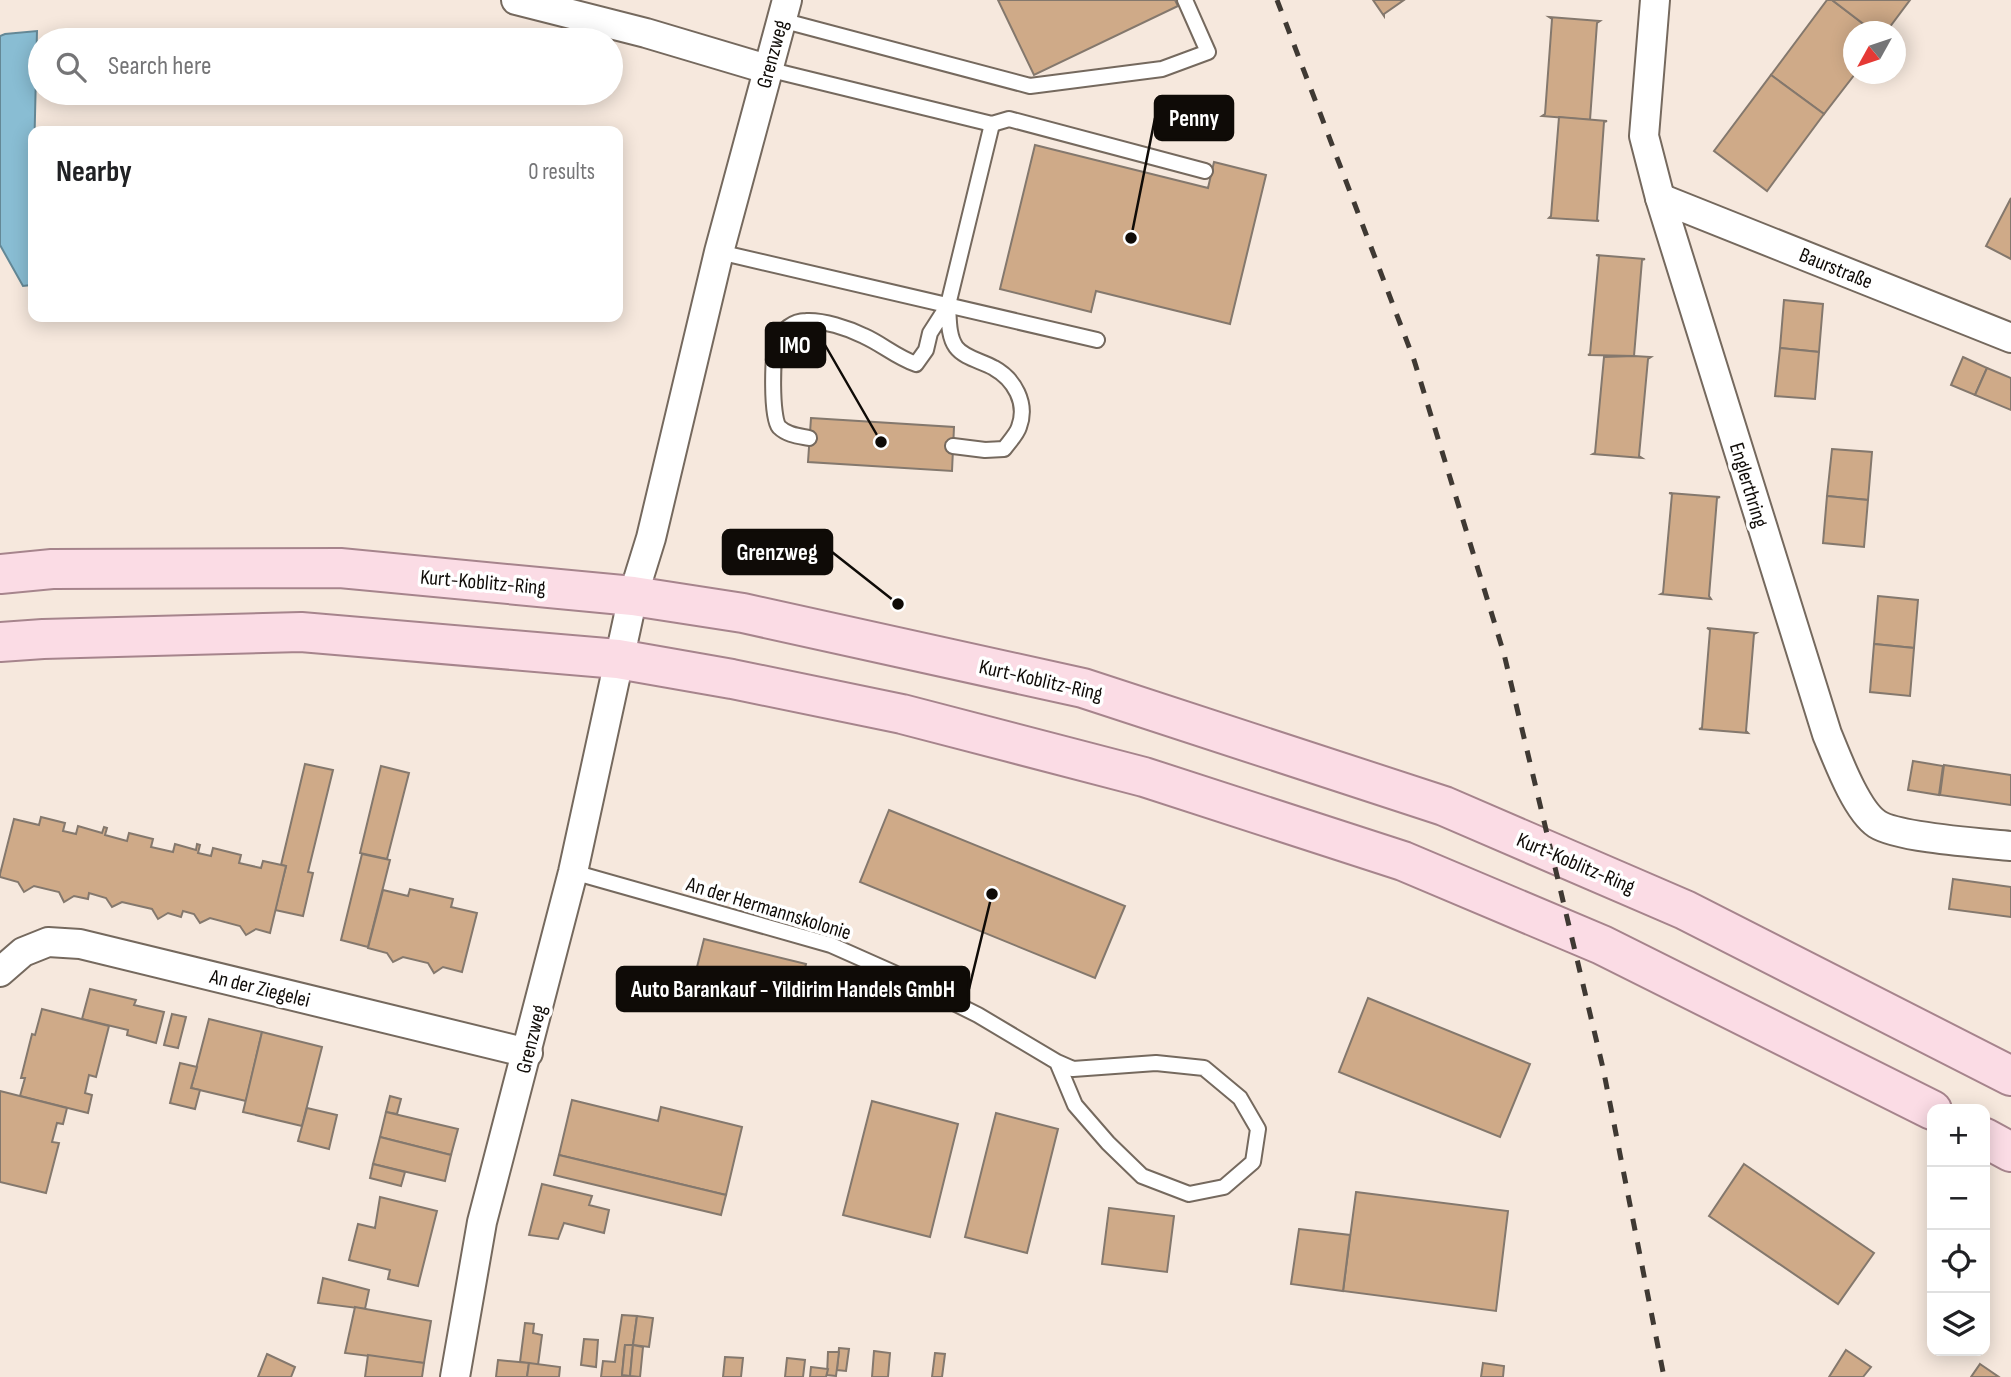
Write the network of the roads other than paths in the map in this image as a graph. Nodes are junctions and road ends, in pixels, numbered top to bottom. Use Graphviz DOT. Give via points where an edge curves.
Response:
graph roads {
  1 [pos="516,0"];
  2 [pos="1185,0"];
  3 [pos="1655,0"];
  4 [pos="784,10"];
  5 [pos="768,69"];
  6 [pos="992,124"];
  7 [pos="1205,171"];
  8 [pos="1660,198"];
  9 [pos="719,252"];
  10 [pos="948,305"];
  11 [pos="2011,338"];
  12 [pos="1097,340"];
  13 [pos="809,439"];
  14 [pos="953,446"];
  15 [pos="0,574"];
  16 [pos="633,596"];
  17 [pos="0,642"];
  18 [pos="618,659"];
  19 [pos="2011,846"];
  20 [pos="573,872"];
  21 [pos="0,972"];
  22 [pos="528,1053"];
  23 [pos="1057,1062"];
  24 [pos="2011,1076"];
  25 [pos="1927,1108"];
  26 [pos="1990,1141"];
  27 [pos="2011,1152"];
  28 [pos="455,1377"];
  1 -- 5 [label="street"];
  2 -- 4 [label="lane" via="1208,52 1162,69 1030,86"];
  3 -- 8 [label="street, Englerthring" via="1644,136"];
  4 -- 5 [label="street, Grenzweg"];
  5 -- 6 [label="lane"];
  5 -- 9 [label="street, Grenzweg"];
  6 -- 7 [label="lane" via="1009,119"];
  6 -- 10 [label="lane"];
  8 -- 11 [label="street, Baurstraße"];
  8 -- 19 [label="street, Englerthring" via="1826,734 1856,800 1877,824 1905,833"];
  9 -- 10 [label="lane"];
  9 -- 16 [label="street, Grenzweg" via="652,538"];
  10 -- 12 [label="lane"];
  10 -- 13 [label="lane" via="916,364 864,335 834,326 807,321 782,332 775,345 773,415 790,435"];
  10 -- 14 [label="lane" via="956,348 996,369 1013,384 1022,402 1020,427 1004,449"];
  15 -- 16 [label="main road, Kurt-Koblitz-Ring" via="52,569 340,568"];
  16 -- 18 [label="street, Grenzweg"];
  16 -- 24 [label="main road, Kurt-Koblitz-Ring" via="743,613 1083,688 1444,806 1685,910"];
  17 -- 18 [label="main road" via="301,632"];
  18 -- 20 [label="street, Grenzweg"];
  18 -- 25 [label="main road" via="902,714 1144,777 1403,861 1602,945"];
  20 -- 22 [label="street, Grenzweg"];
  20 -- 23 [label="lane, An der Hermannskolonie" via="831,945 978,1015"];
  21 -- 22 [label="street, An der Ziegelei" via="23,952 48,942 80,944"];
  22 -- 28 [label="street, Grenzweg" via="482,1222"];
  23 -- 23 [label="lane, An der Hermannskolonie" via="1075,1105 1142,1176 1189,1194 1224,1187 1253,1162 1258,1129 1240,1098 1204,1068 1156,1062 1073,1069"];
  26 -- 27 [label="main road"];
}
